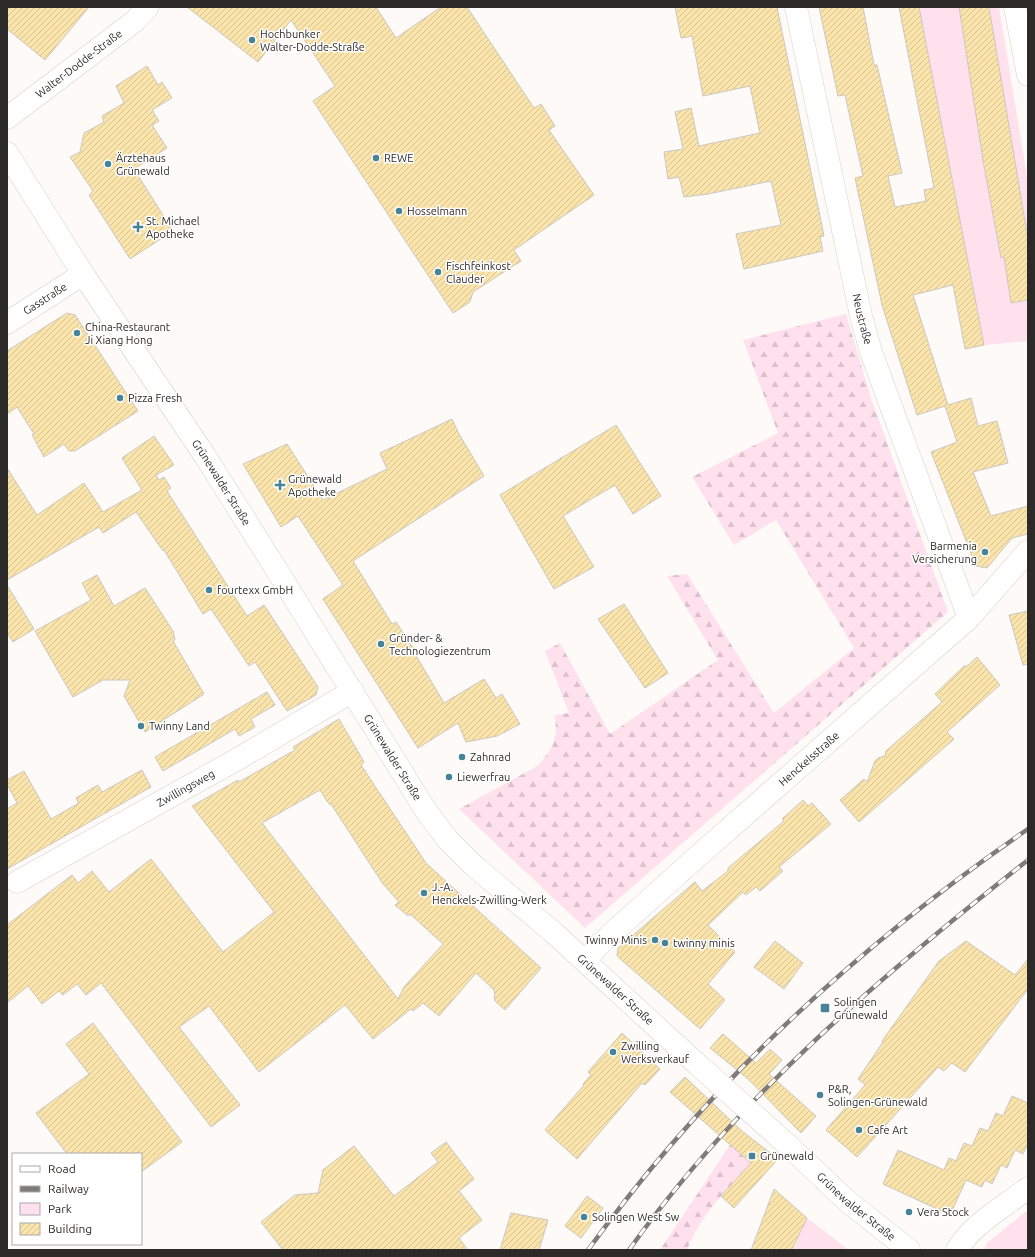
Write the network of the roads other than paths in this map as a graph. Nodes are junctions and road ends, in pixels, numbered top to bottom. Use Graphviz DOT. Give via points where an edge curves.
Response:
graph roads {
  1 [pos="148,7"];
  2 [pos="796,7"];
  3 [pos="1015,7"];
  4 [pos="1028,76"];
  5 [pos="7,118"];
  6 [pos="7,153"];
  7 [pos="83,274"];
  8 [pos="7,323"];
  9 [pos="1028,551"];
  10 [pos="969,618"];
  11 [pos="354,691"];
  12 [pos="17,882"];
  13 [pos="585,961"];
  14 [pos="1028,1188"];
  15 [pos="909,1250"];
  16 [pos="957,1250"];
  1 -- 5 [label="street, Walter-Dodde-Straße" via="135,20"];
  2 -- 10 [label="street, Neustraße" via="861,316 871,352"];
  3 -- 4 [label="street"];
  6 -- 7 [label="street, Grünewalder Straße"];
  7 -- 8 [label="street, Gasstraße"];
  7 -- 11 [label="street, Grünewalder Straße" via="205,456"];
  9 -- 10 [label="street, Henckelsstraße"];
  10 -- 13 [label="street, Henckelsstraße" via="689,864 599,945"];
  11 -- 12 [label="street, Zwillingsweg"];
  11 -- 13 [label="street, Grünewalder Straße" via="426,811 448,840 474,866"];
  13 -- 15 [label="street, Grünewalder Straße, bridge" via="848,1201"];
  14 -- 16 [label="street" via="975,1227"];
}
